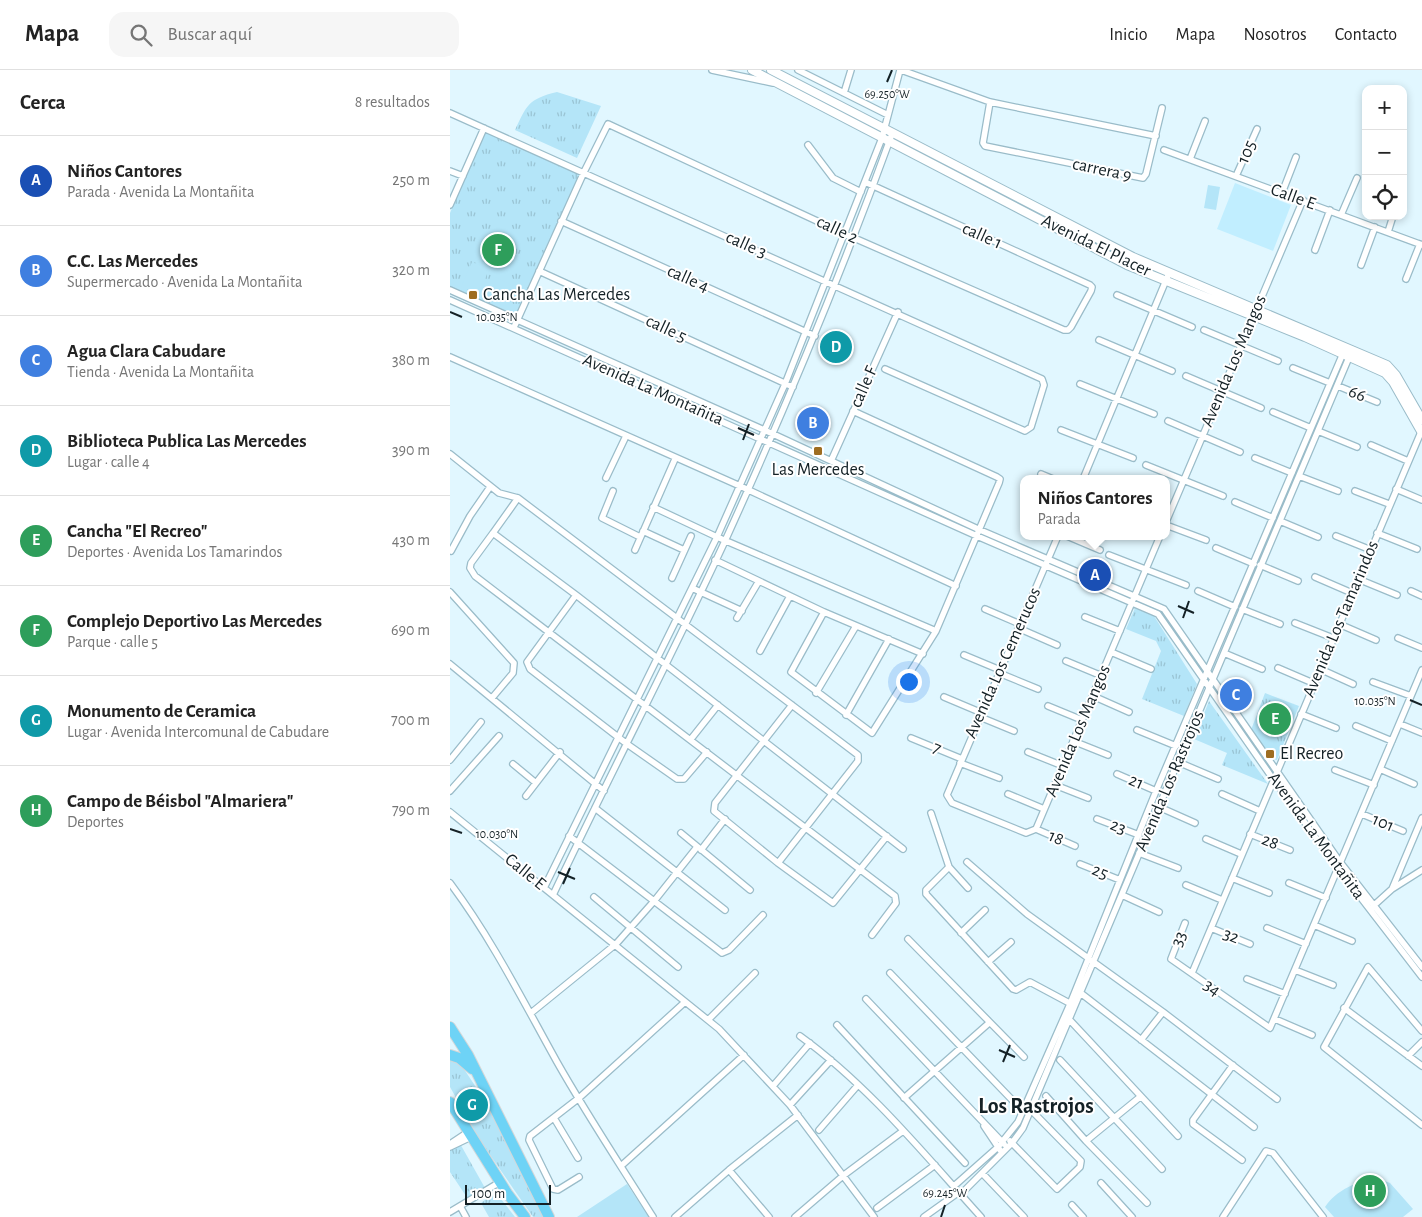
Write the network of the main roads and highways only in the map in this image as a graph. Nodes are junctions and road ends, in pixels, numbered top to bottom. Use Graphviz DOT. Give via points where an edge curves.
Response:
graph roads {
  1 [pos="450,1027"];
  2 [pos="450,1055"];
  3 [pos="475,1071"];
  4 [pos="450,1102"];
  5 [pos="525,1217"];
  6 [pos="549,1217"];
  1 -- 3 [label="highway"];
  2 -- 3 [label="highway"];
  3 -- 6 [label="highway"];
  4 -- 5 [label="highway"];
}
